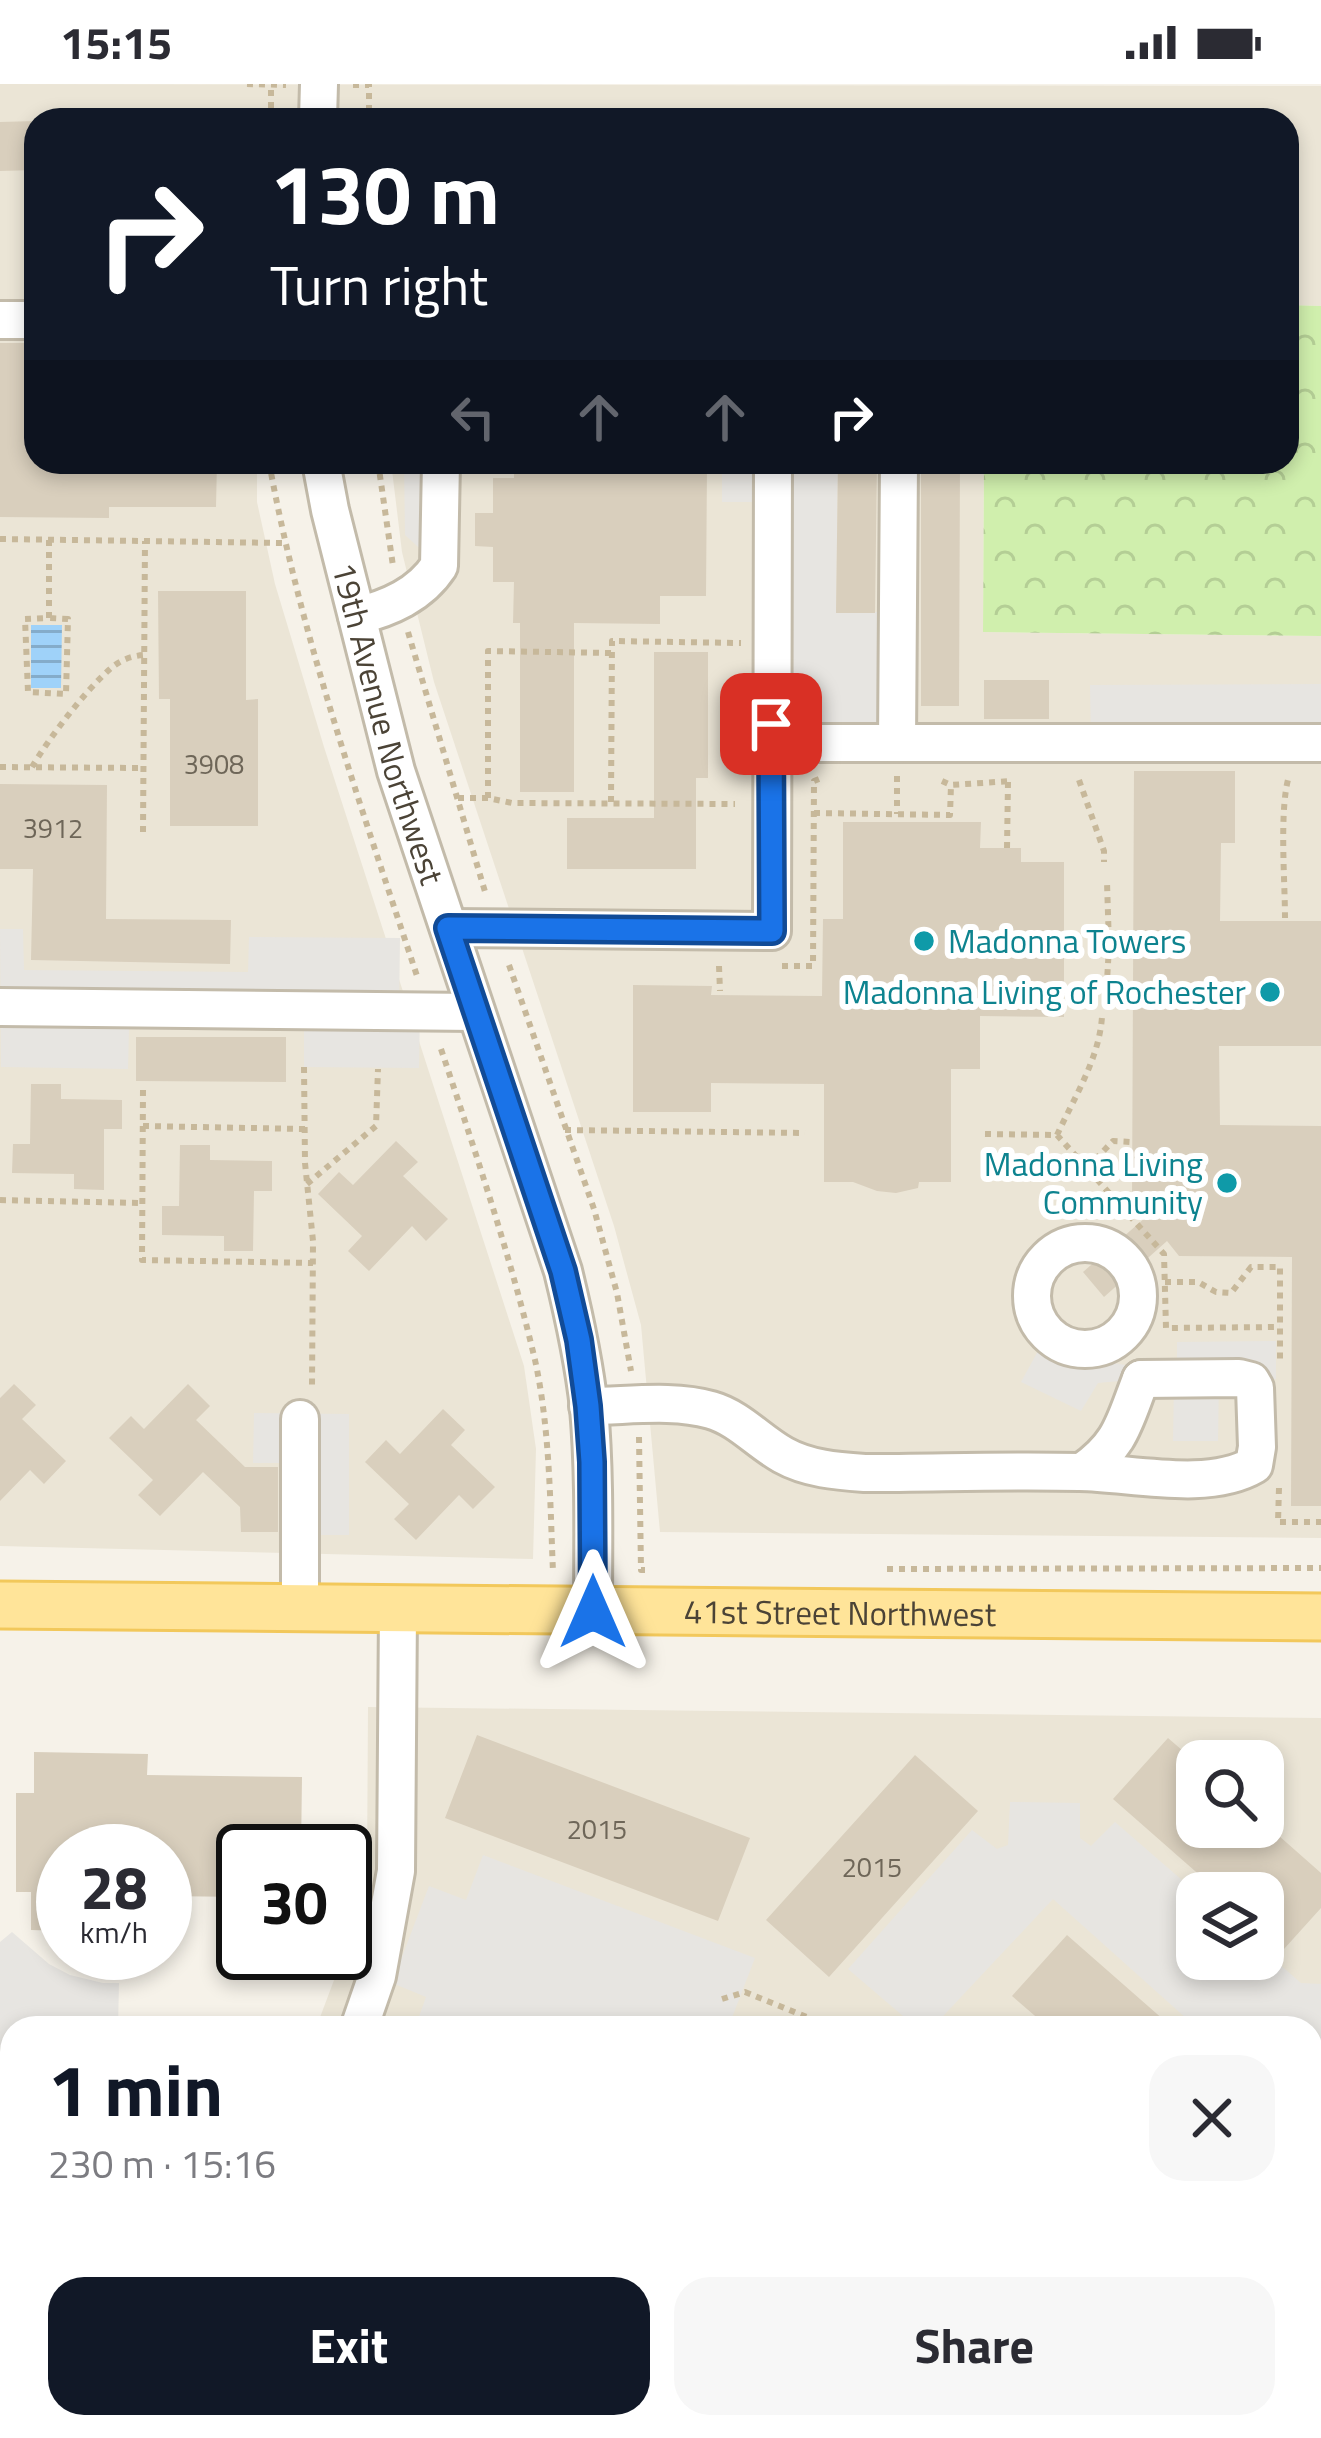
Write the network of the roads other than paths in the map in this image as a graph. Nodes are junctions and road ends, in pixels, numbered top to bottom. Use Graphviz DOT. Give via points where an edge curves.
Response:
graph roads {
  1 [pos="323,474"];
  2 [pos="441,474"];
  3 [pos="773,474"];
  4 [pos="899,474"];
  5 [pos="357,616"];
  6 [pos="771,742"];
  7 [pos="1308,753"];
  8 [pos="897,757"];
  9 [pos="448,928"];
  10 [pos="0,1007"];
  11 [pos="475,1012"];
  12 [pos="1112,1341"];
  13 [pos="1141,1379"];
  14 [pos="588,1406"];
  15 [pos="301,1419"];
  16 [pos="1082,1472"];
  17 [pos="0,1606"];
  18 [pos="301,1609"];
  19 [pos="398,1610"];
  20 [pos="593,1612"];
  21 [pos="1321,1617"];
  22 [pos="363,2016"];
  1 -- 5 [label="street, 19th Avenue Northwest"];
  2 -- 5 [label="street" via="432,578 400,602"];
  3 -- 6 [label="street"];
  4 -- 8 [label="street"];
  5 -- 9 [label="street, 19th Avenue Northwest"];
  6 -- 8 [label="street"];
  6 -- 9 [label="street" via="772,931"];
  7 -- 8 [label="street"];
  9 -- 11 [label="street, 19th Avenue Northwest"];
  10 -- 11 [label="street"];
  11 -- 14 [label="street, 19th Avenue Northwest" via="563,1271"];
  12 -- 13 [label="street"];
  13 -- 16 [label="street" via="1118,1438"];
  13 -- 16 [label="street" via="1250,1381 1254,1465 1218,1478"];
  14 -- 16 [label="street" via="712,1410 782,1455 836,1471"];
  14 -- 20 [label="street, 19th Avenue Northwest"];
  15 -- 18 [label="street"];
  17 -- 18 [label="main road, 41st Street Northwest"];
  18 -- 19 [label="main road, 41st Street Northwest"];
  19 -- 20 [label="main road, 41st Street Northwest"];
  19 -- 22 [label="street" via="396,1871"];
  20 -- 21 [label="main road, 41st Street Northwest"];
}
